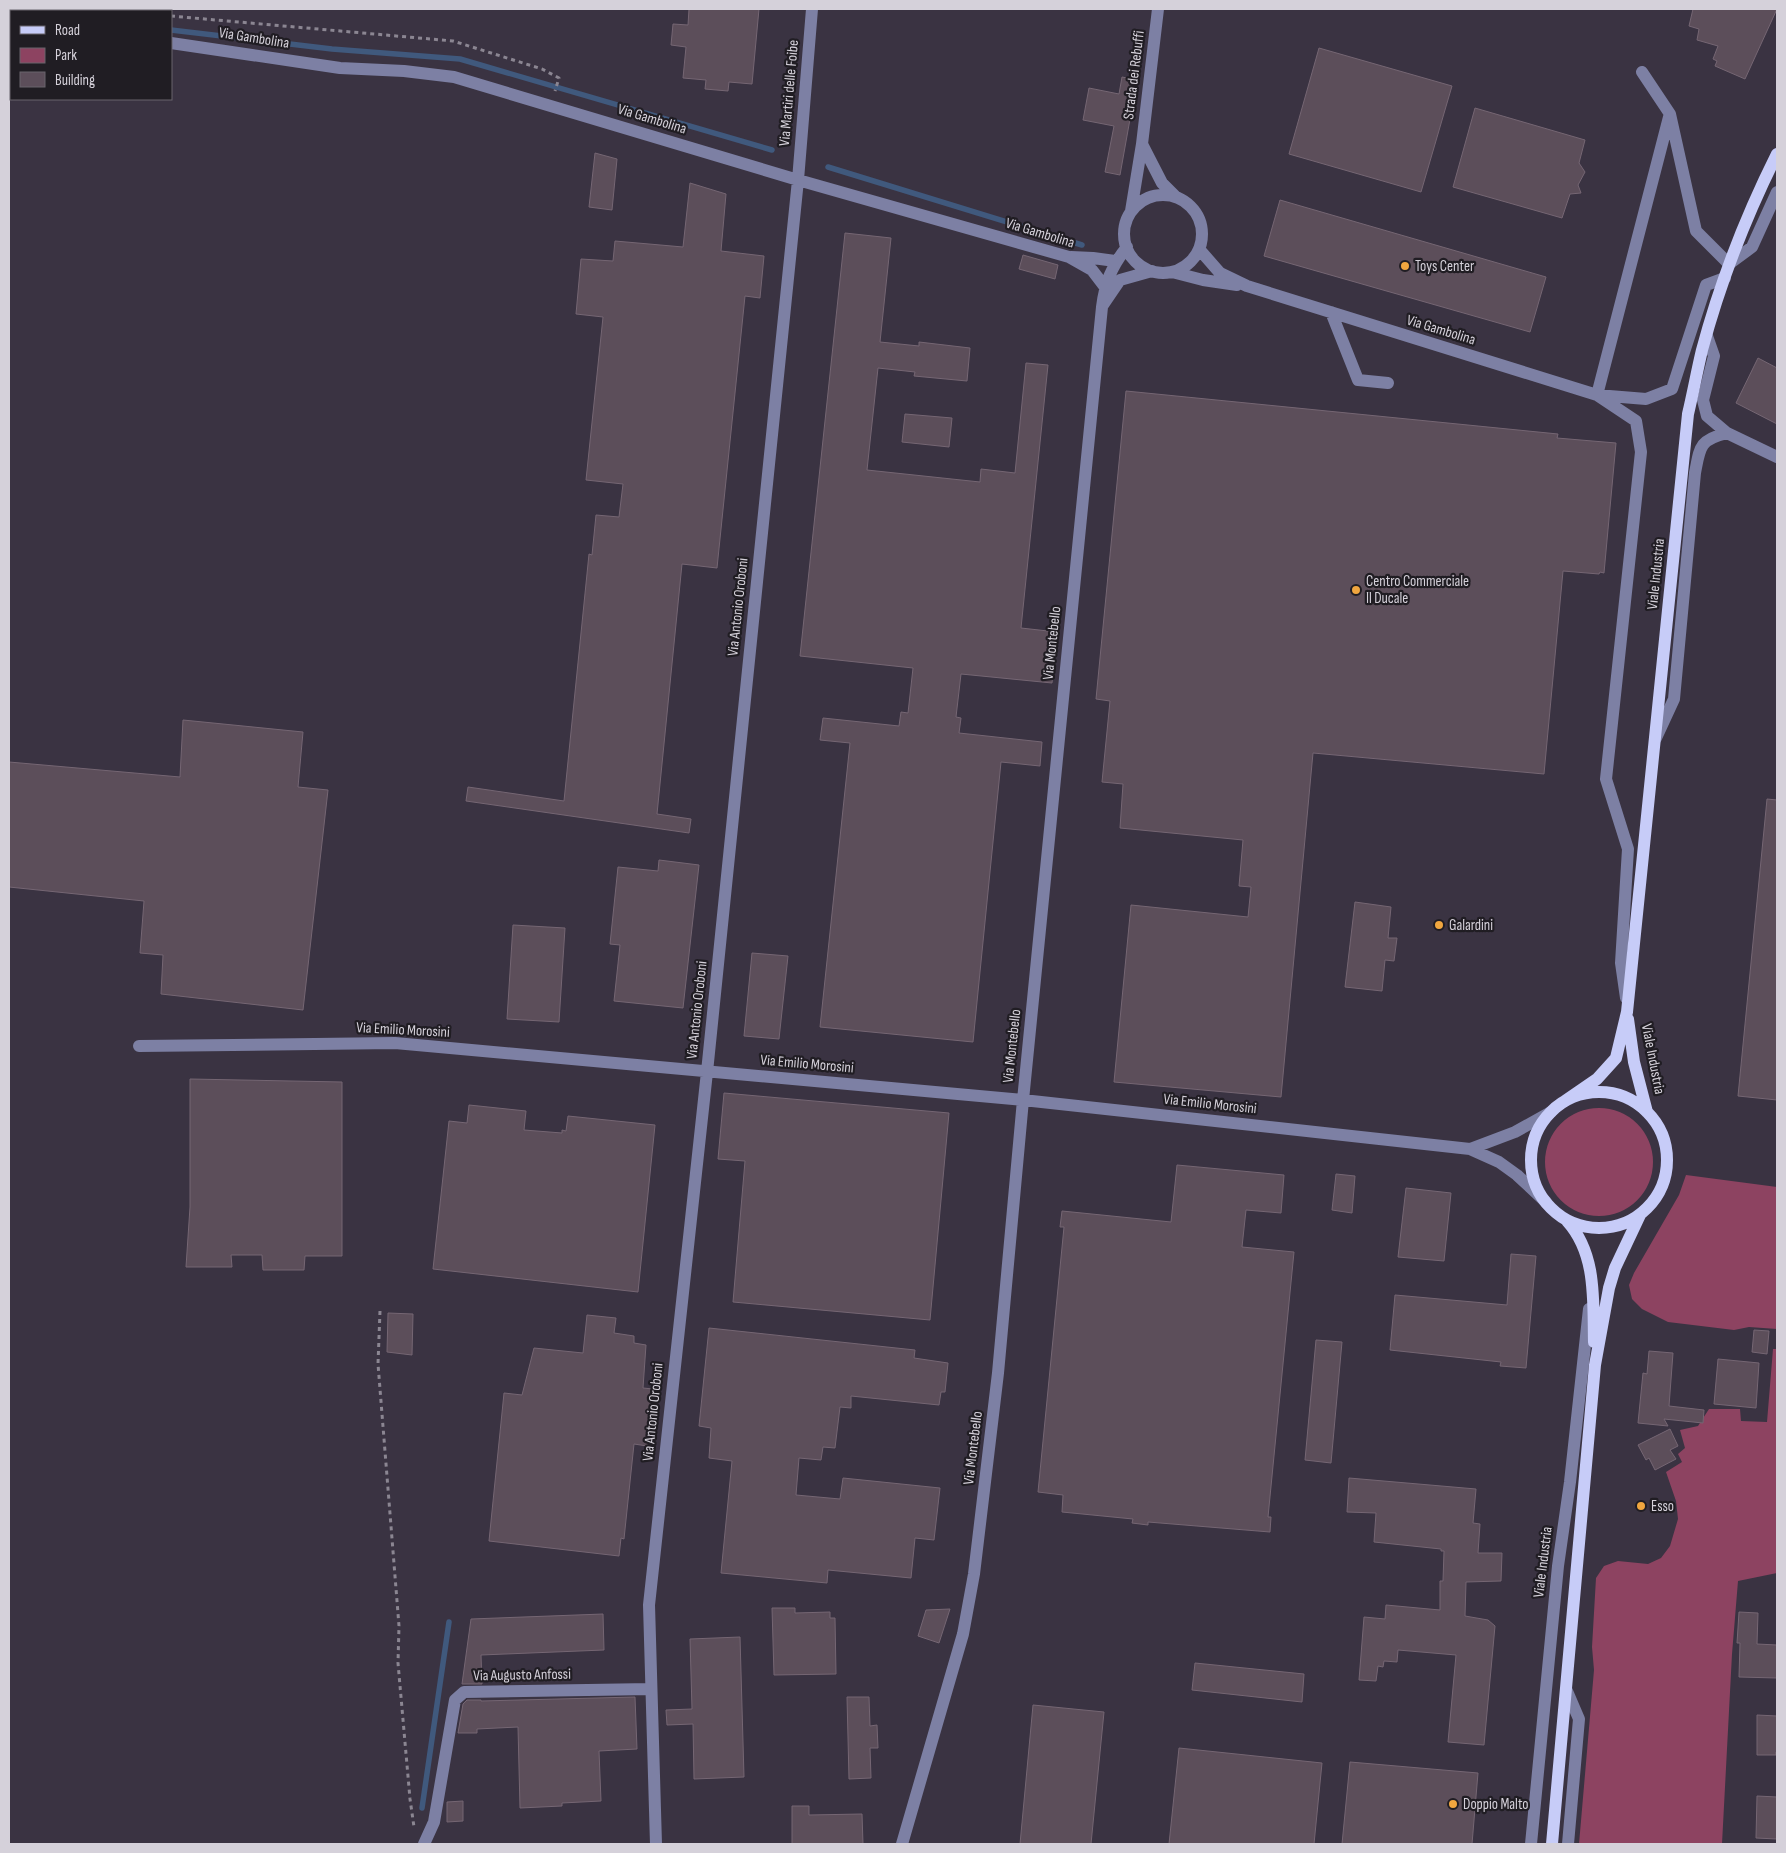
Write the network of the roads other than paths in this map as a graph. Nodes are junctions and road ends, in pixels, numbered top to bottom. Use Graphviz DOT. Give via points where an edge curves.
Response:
graph roads {
  1 [pos="812,9"];
  2 [pos="1158,9"];
  3 [pos="172,43"];
  4 [pos="1642,72"];
  5 [pos="1670,114"];
  6 [pos="1142,144"];
  7 [pos="1777,154"];
  8 [pos="798,180"];
  9 [pos="1777,192"];
  10 [pos="1176,197"];
  11 [pos="1131,211"];
  12 [pos="1126,247"];
  13 [pos="1199,248"];
  14 [pos="1069,257"];
  15 [pos="1115,261"];
  16 [pos="1729,264"];
  17 [pos="1152,271"];
  18 [pos="1172,272"];
  19 [pos="1725,278"];
  20 [pos="1247,286"];
  21 [pos="1104,287"];
  22 [pos="1102,307"];
  23 [pos="1331,312"];
  24 [pos="1707,336"];
  25 [pos="1388,383"];
  26 [pos="1597,395"];
  27 [pos="1727,433"];
  28 [pos="1777,457"];
  29 [pos="1656,738"];
  30 [pos="1627,1012"];
  31 [pos="139,1046"];
  32 [pos="707,1072"];
  33 [pos="1023,1100"];
  34 [pos="1565,1101"];
  35 [pos="1551,1112"];
  36 [pos="1647,1112"];
  37 [pos="1470,1149"];
  38 [pos="1546,1202"];
  39 [pos="1640,1214"];
  40 [pos="1564,1218"];
  41 [pos="1592,1284"];
  42 [pos="1595,1365"];
  43 [pos="651,1689"];
  44 [pos="1567,1691"];
  45 [pos="424,1844"];
  46 [pos="656,1844"];
  47 [pos="902,1844"];
  48 [pos="1531,1844"];
  49 [pos="1552,1844"];
  50 [pos="1568,1844"];
  1 -- 8 [label="street, Via Martiri delle Foibe"];
  2 -- 6 [label="street, Strada dei Rebuffi"];
  3 -- 8 [label="street, Via Gambolina" via="340,68 454,77"];
  4 -- 5 [label="street"];
  5 -- 16 [label="street" via="1696,231"];
  5 -- 26 [label="street"];
  6 -- 10 [label="street" via="1162,183"];
  6 -- 11 [label="street, Strada dei Rebuffi"];
  7 -- 16 [label="main road, Viale Industria"];
  8 -- 14 [label="street, Via Gambolina"];
  8 -- 32 [label="street, Via Antonio Oroboni"];
  9 -- 16 [label="street" via="1752,247"];
  10 -- 11 [label="street" via="1151,197"];
  10 -- 13 [label="street" via="1196,212 1202,236"];
  11 -- 12 [label="street" via="1124,235"];
  12 -- 15 [label="street"];
  12 -- 17 [label="street" via="1132,258"];
  13 -- 18 [label="street" via="1193,259"];
  13 -- 20 [label="street, Via Gambolina" via="1220,273"];
  14 -- 15 [label="street"];
  14 -- 21 [label="street, Via Gambolina" via="1092,270"];
  15 -- 21 [label="street"];
  16 -- 19 [label="main road, Viale Industria"];
  17 -- 18 [label="street, Via Gambolina"];
  17 -- 22 [label="street, Via Montebello" via="1120,280"];
  18 -- 20 [label="street, Via Gambolina"];
  19 -- 24 [label="main road, Viale Industria"];
  19 -- 26 [label="street" via="1706,285 1672,389 1646,399"];
  20 -- 23 [label="street, Via Gambolina"];
  21 -- 22 [label="street"];
  22 -- 33 [label="street, Via Montebello"];
  23 -- 25 [label="street" via="1358,380"];
  23 -- 26 [label="street, Via Gambolina"];
  24 -- 27 [label="street" via="1714,356 1703,400 1707,416"];
  24 -- 29 [label="main road, Viale Industria" via="1688,414"];
  26 -- 30 [label="street" via="1636,421 1641,452 1606,779 1628,849 1621,963"];
  27 -- 28 [label="street"];
  27 -- 29 [label="street" via="1711,437 1699,448 1674,699"];
  29 -- 30 [label="main road, Viale Industria"];
  30 -- 34 [label="main road, Viale Industria" via="1616,1058 1597,1079"];
  30 -- 36 [label="main road, Viale Industria" via="1634,1062"];
  31 -- 32 [label="street, Via Emilio Morosini" via="395,1043"];
  32 -- 33 [label="street, Via Emilio Morosini"];
  32 -- 43 [label="street, Via Antonio Oroboni" via="648,1605"];
  33 -- 37 [label="street, Via Emilio Morosini"];
  33 -- 47 [label="street, Via Montebello" via="998,1373 974,1574 963,1634"];
  34 -- 35 [label="main road, Viale Industria"];
  34 -- 36 [label="main road, Viale Industria" via="1589,1093 1614,1094"];
  35 -- 37 [label="street, Via Emilio Morosini" via="1515,1132"];
  35 -- 38 [label="main road, Viale Industria" via="1537,1132 1532,1156 1535,1180"];
  36 -- 39 [label="main road, Viale Industria" via="1662,1133 1667,1165 1658,1195"];
  37 -- 38 [label="street, Via Emilio Morosini" via="1517,1175"];
  38 -- 40 [label="main road, Viale Industria"];
  39 -- 40 [label="main road, Viale Industria" via="1622,1224 1603,1228 1576,1224"];
  39 -- 42 [label="main road, Viale Industria" via="1609,1288"];
  40 -- 41 [label="main road, Viale Industria" via="1577,1232 1588,1257"];
  41 -- 42 [label="main road, Viale Industria"];
  41 -- 48 [label="street, Viale Industria" via="1558,1566"];
  42 -- 44 [label="main road, Viale Industria"];
  43 -- 45 [label="street, Via Augusto Anfossi" via="464,1692 455,1700 434,1822"];
  43 -- 46 [label="street, Via Antonio Oroboni"];
  44 -- 49 [label="main road, Viale Industria"];
  44 -- 50 [label="street" via="1579,1719"];
}
